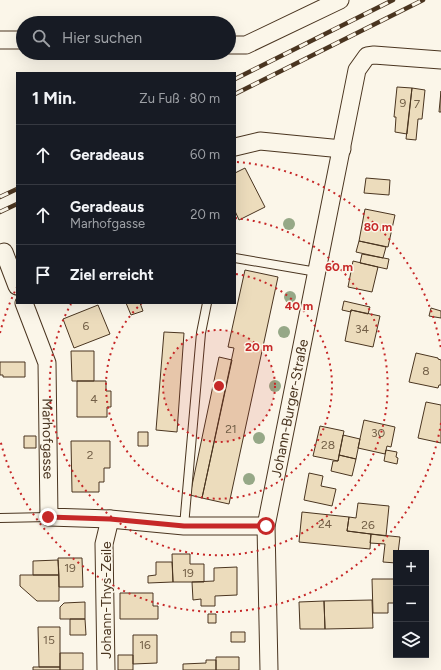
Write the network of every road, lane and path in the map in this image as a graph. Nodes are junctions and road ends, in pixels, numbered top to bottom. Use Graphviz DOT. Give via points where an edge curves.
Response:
graph roads {
  1 [pos="340,0"];
  2 [pos="0,40"];
  3 [pos="16,40"];
  4 [pos="236,45"];
  5 [pos="441,60"];
  6 [pos="236,147"];
  7 [pos="342,149"];
  8 [pos="7,250"];
  9 [pos="236,258"];
  10 [pos="317,272"];
  11 [pos="16,282"];
  12 [pos="24,304"];
  13 [pos="207,304"];
  14 [pos="48,517"];
  15 [pos="0,518"];
  16 [pos="110,519"];
  17 [pos="184,526"];
  18 [pos="266,526"];
  19 [pos="106,670"];
  20 [pos="269,670"];
  1 -- 4 [label="street" via="246,46"];
  2 -- 3 [label="street"];
  5 -- 7 [label="street, Johann-Burger-Straße" via="367,56 357,70"];
  6 -- 7 [label="street" via="260,141"];
  7 -- 10 [label="street, Johann-Burger-Straße"];
  8 -- 11 [label="street"];
  9 -- 10 [label="lane"];
  10 -- 18 [label="street, Johann-Burger-Straße"];
  12 -- 14 [label="street, Marhofgasse" via="47,363"];
  13 -- 17 [label="lane" via="201,333"];
  14 -- 15 [label="lane"];
  14 -- 16 [label="street"];
  16 -- 17 [label="street"];
  16 -- 19 [label="street, Johann-Thys-Zeile" via="104,544"];
  17 -- 18 [label="street"];
  18 -- 20 [label="street, Johann-Burger-Straße"];
}
